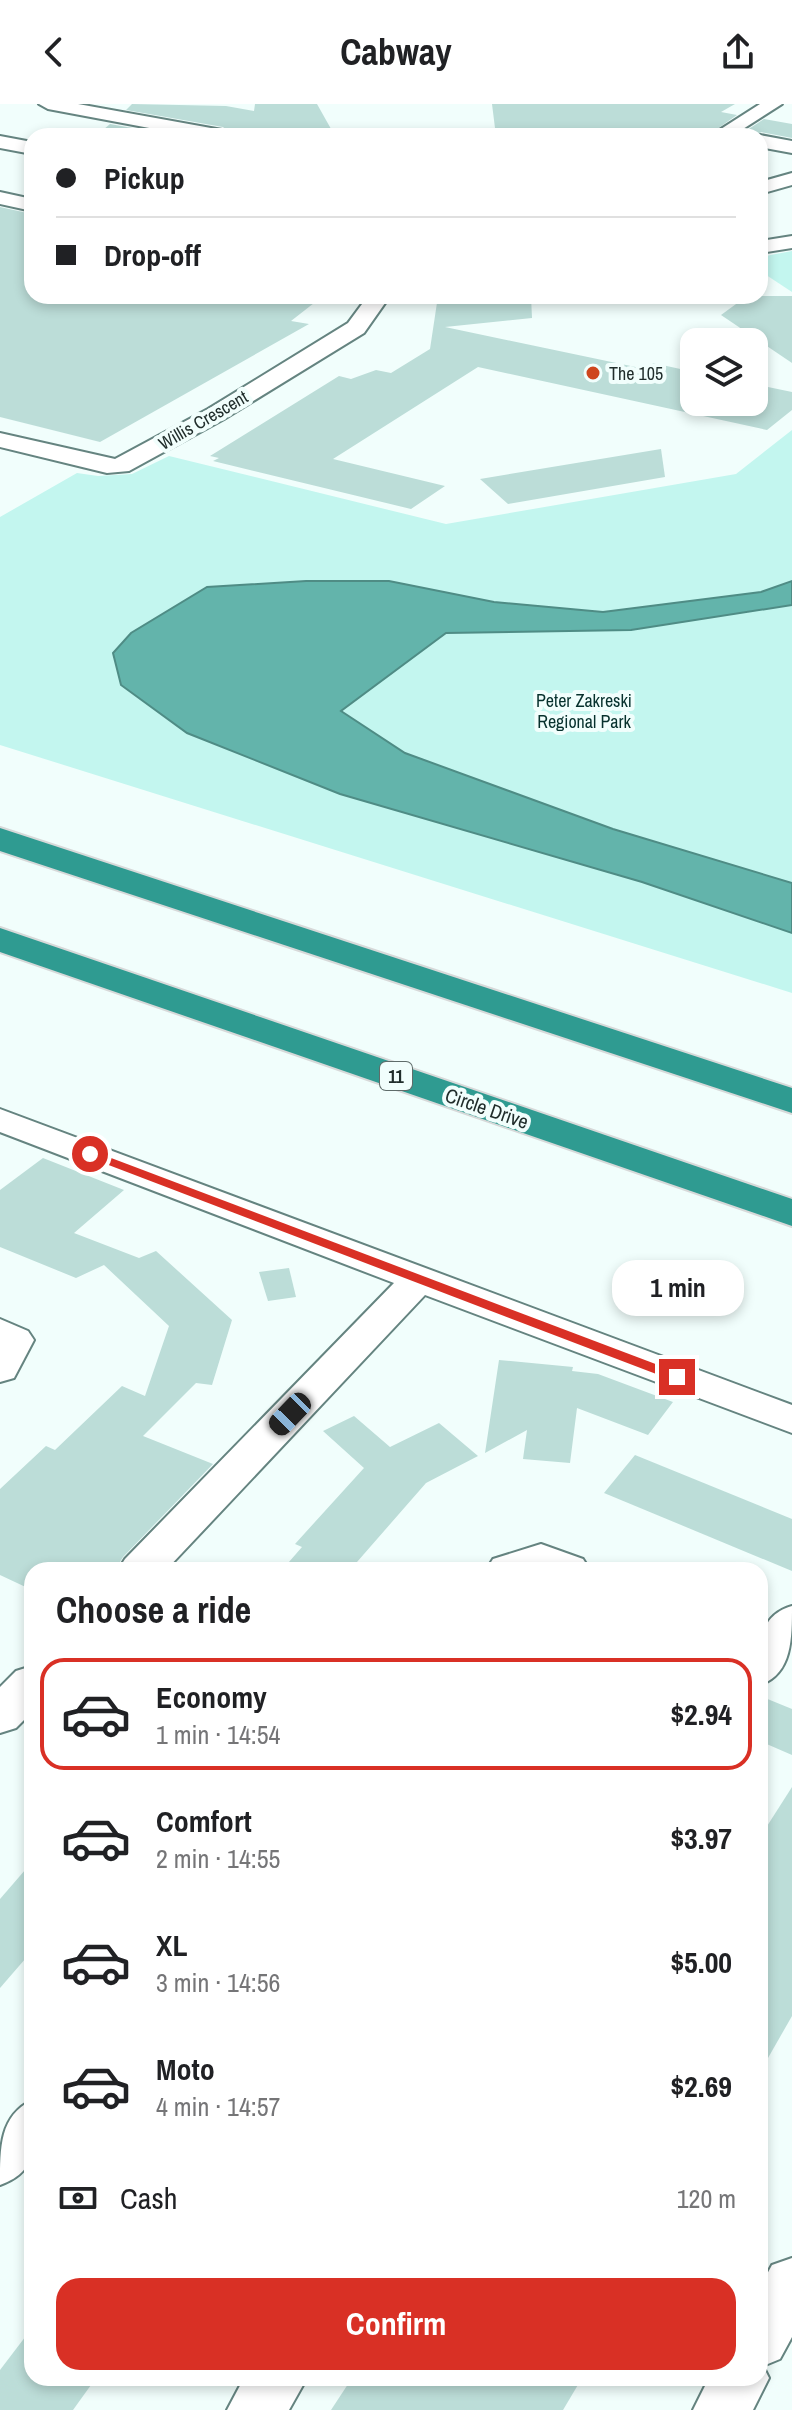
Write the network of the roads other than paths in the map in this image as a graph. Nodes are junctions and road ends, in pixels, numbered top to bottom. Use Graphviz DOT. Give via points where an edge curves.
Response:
graph roads {
  1 [pos="57,105"];
  2 [pos="767,107"];
  3 [pos="792,116"];
  4 [pos="179,128"];
  5 [pos="735,128"];
  6 [pos="0,142"];
  7 [pos="768,142"];
  8 [pos="24,146"];
  9 [pos="792,147"];
  10 [pos="792,179"];
  11 [pos="768,186"];
  12 [pos="0,198"];
  13 [pos="24,203"];
  14 [pos="792,242"];
  15 [pos="768,246"];
  16 [pos="373,304"];
  17 [pos="0,440"];
  18 [pos="0,839"];
  19 [pos="0,939"];
  20 [pos="792,1101"];
  21 [pos="0,1120"];
  22 [pos="792,1213"];
  23 [pos="418,1280"];
  24 [pos="0,1332"];
  25 [pos="0,1369"];
  26 [pos="792,1420"];
  27 [pos="148,1562"];
  28 [pos="24,1691"];
  29 [pos="0,1716"];
  30 [pos="24,2133"];
  31 [pos="0,2162"];
  32 [pos="792,2283"];
  33 [pos="768,2326"];
  34 [pos="272,2386"];
  35 [pos="736,2386"];
  36 [pos="256,2410"];
  37 [pos="722,2410"];
  1 -- 4 [label="street"];
  2 -- 3 [label="street"];
  2 -- 5 [label="street"];
  6 -- 8 [label="street"];
  7 -- 9 [label="street"];
  10 -- 11 [label="street"];
  12 -- 13 [label="street"];
  14 -- 15 [label="street"];
  16 -- 17 [label="street, Willis Crescent" via="356,328 120,466"];
  18 -- 20 [label="highway"];
  19 -- 22 [label="highway, Circle Drive / 11"];
  21 -- 23 [label="street"];
  23 -- 26 [label="street"];
  23 -- 27 [label="street"];
  24 -- 25 [label="street" via="14,1340"];
  28 -- 29 [label="street"];
  30 -- 31 [label="street"];
  32 -- 33 [label="street"];
  34 -- 36 [label="street"];
  35 -- 37 [label="street"];
}
